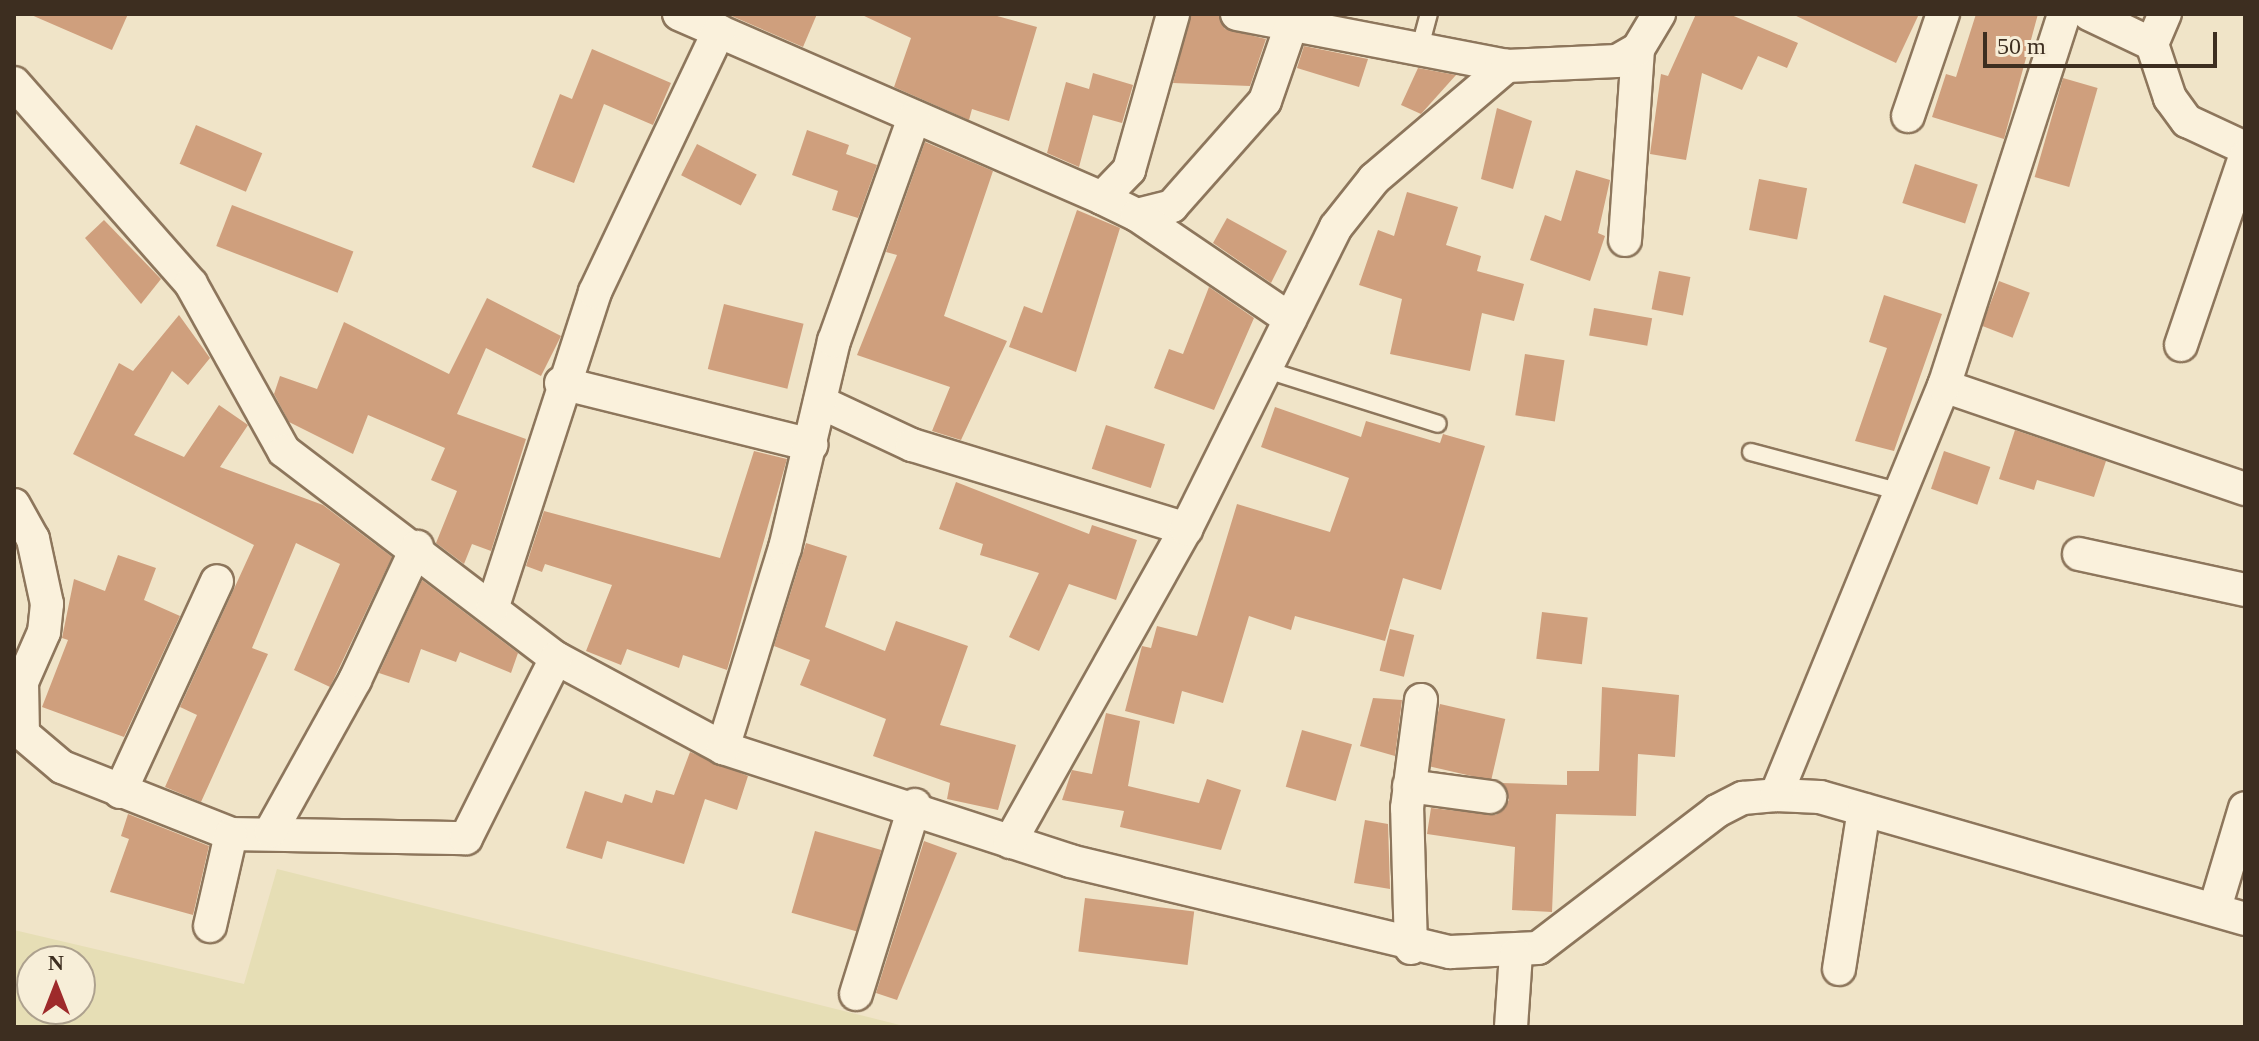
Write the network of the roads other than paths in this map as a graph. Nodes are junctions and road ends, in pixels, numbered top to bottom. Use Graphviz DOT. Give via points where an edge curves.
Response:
graph roads {
  1 [pos="679,14"];
  2 [pos="1173,14"];
  3 [pos="1237,14"];
  4 [pos="1429,14"];
  5 [pos="1659,14"];
  6 [pos="1943,14"];
  7 [pos="2064,14"];
  8 [pos="2089,14"];
  9 [pos="2165,14"];
  10 [pos="1336,21"];
  11 [pos="1292,23"];
  12 [pos="719,31"];
  13 [pos="2152,44"];
  14 [pos="1420,47"];
  15 [pos="1638,49"];
  16 [pos="1507,66"];
  17 [pos="14,83"];
  18 [pos="1908,116"];
  19 [pos="914,117"];
  20 [pos="2245,148"];
  21 [pos="2245,157"];
  22 [pos="1102,198"];
  23 [pos="1137,215"];
  24 [pos="1625,240"];
  25 [pos="1290,319"];
  26 [pos="2181,345"];
  27 [pos="1264,369"];
  28 [pos="561,383"];
  29 [pos="1944,386"];
  30 [pos="820,402"];
  31 [pos="1438,424"];
  32 [pos="811,445"];
  33 [pos="1751,452"];
  34 [pos="2245,489"];
  35 [pos="1901,492"];
  36 [pos="14,505"];
  37 [pos="1186,529"];
  38 [pos="417,547"];
  39 [pos="2079,554"];
  40 [pos="217,581"];
  41 [pos="2245,590"];
  42 [pos="493,606"];
  43 [pos="556,658"];
  44 [pos="1421,700"];
  45 [pos="723,748"];
  46 [pos="1409,786"];
  47 [pos="120,792"];
  48 [pos="1776,795"];
  49 [pos="1490,797"];
  50 [pos="915,805"];
  51 [pos="2245,808"];
  52 [pos="1864,810"];
  53 [pos="271,831"];
  54 [pos="231,834"];
  55 [pos="1010,842"];
  56 [pos="2230,914"];
  57 [pos="210,926"];
  58 [pos="1411,948"];
  59 [pos="1516,954"];
  60 [pos="1839,969"];
  61 [pos="856,994"];
  62 [pos="1511,1027"];
  1 -- 12 [label="street"];
  2 -- 22 [label="street" via="1129,170"];
  3 -- 11 [label="street"];
  4 -- 14 [label="lane"];
  5 -- 15 [label="street"];
  6 -- 18 [label="street"];
  7 -- 29 [label="street"];
  8 -- 13 [label="street"];
  9 -- 13 [label="street"];
  10 -- 11 [label="street"];
  10 -- 14 [label="street"];
  11 -- 23 [label="street" via="1265,101 1243,129 1172,206"];
  12 -- 19 [label="street"];
  12 -- 28 [label="street" via="595,292"];
  13 -- 20 [label="street" via="2170,98 2187,121"];
  14 -- 16 [label="street"];
  15 -- 16 [label="street" via="1617,61"];
  15 -- 24 [label="street"];
  16 -- 25 [label="street" via="1374,179 1336,227"];
  17 -- 38 [label="street" via="191,284 284,451"];
  19 -- 22 [label="street"];
  19 -- 30 [label="street" via="834,341"];
  21 -- 26 [label="street"];
  22 -- 23 [label="street"];
  23 -- 25 [label="street"];
  25 -- 27 [label="street"];
  27 -- 31 [label="lane"];
  27 -- 37 [label="street"];
  28 -- 32 [label="street"];
  28 -- 42 [label="street"];
  29 -- 34 [label="street"];
  29 -- 35 [label="street"];
  30 -- 32 [label="street"];
  30 -- 37 [label="street" via="912,445"];
  32 -- 45 [label="street"];
  33 -- 35 [label="lane"];
  35 -- 48 [label="street"];
  36 -- 47 [label="street" via="33,539 47,604 44,632 22,682 23,734 36,752"];
  37 -- 55 [label="street"];
  38 -- 42 [label="street"];
  38 -- 53 [label="street" via="355,680"];
  39 -- 41 [label="street"];
  40 -- 47 [label="street"];
  42 -- 43 [label="street"];
  43 -- 45 [label="street"];
  43 -- 53 [label="street" via="466,838"];
  44 -- 46 [label="street"];
  45 -- 50 [label="street" via="870,798"];
  46 -- 49 [label="street"];
  46 -- 58 [label="street"];
  47 -- 54 [label="street"];
  48 -- 52 [label="street"];
  48 -- 59 [label="street" via="1743,798 1717,811 1570,927"];
  50 -- 55 [label="street"];
  50 -- 61 [label="street"];
  51 -- 56 [label="street"];
  52 -- 56 [label="street"];
  52 -- 60 [label="street"];
  53 -- 54 [label="street"];
  54 -- 57 [label="street"];
  55 -- 58 [label="street"];
  58 -- 59 [label="street"];
  59 -- 62 [label="street"];
}
